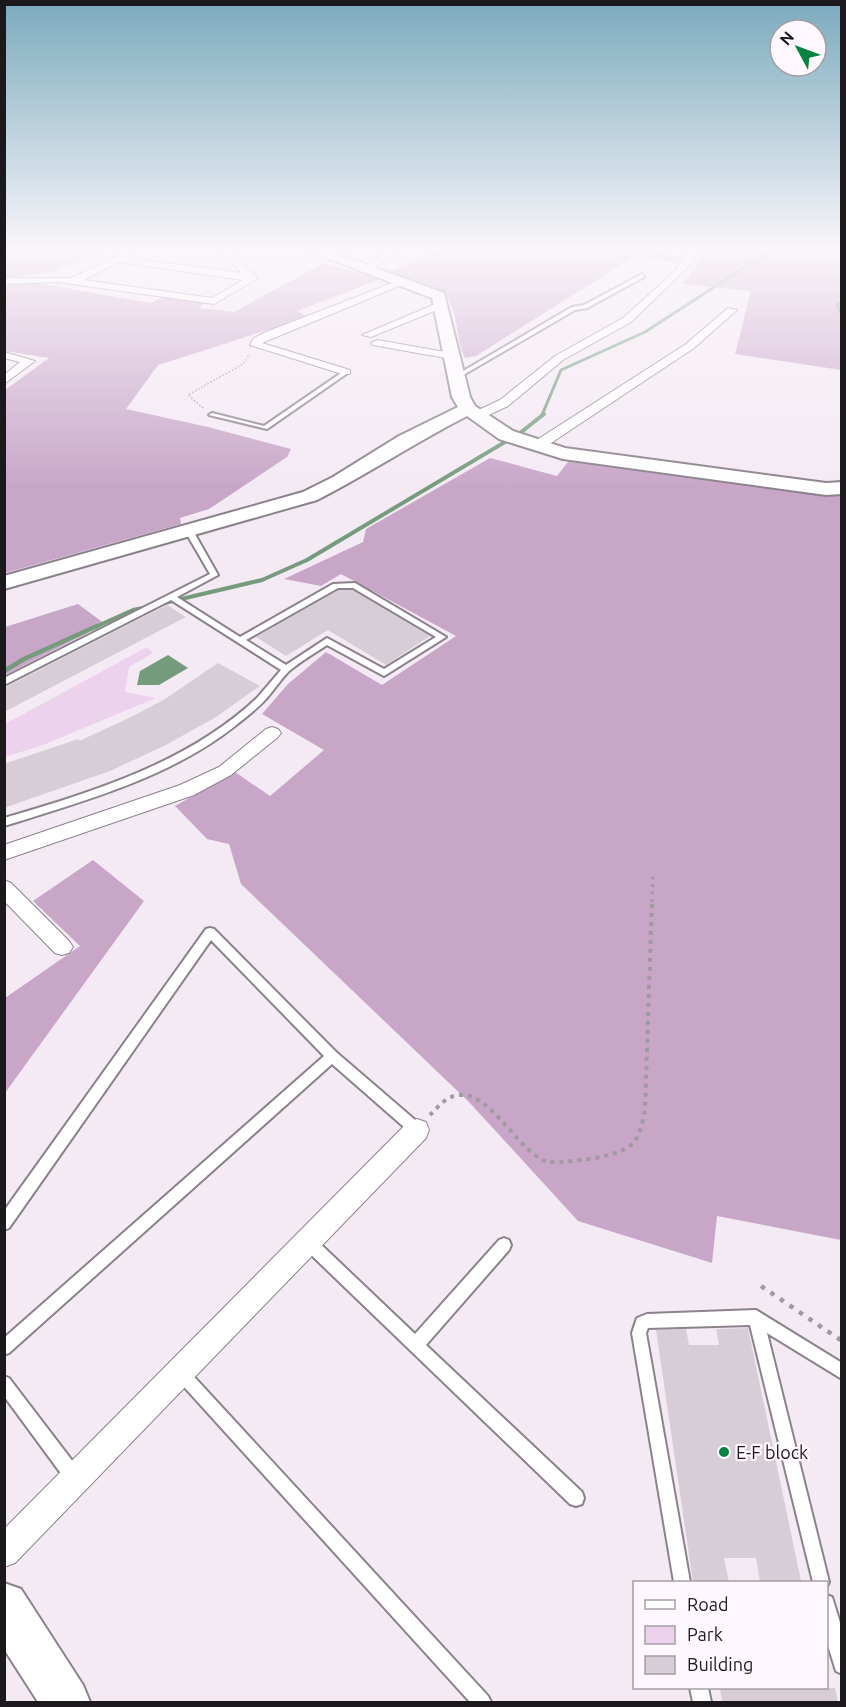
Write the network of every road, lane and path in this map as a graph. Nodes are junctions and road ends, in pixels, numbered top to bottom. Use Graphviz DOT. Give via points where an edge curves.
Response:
graph roads {
  1 [pos="284,329"];
  2 [pos="382,329"];
  3 [pos="445,329"];
  4 [pos="540,329"];
  5 [pos="612,329"];
  6 [pos="710,329"];
  7 [pos="367,335"];
  8 [pos="377,343"];
  9 [pos="256,345"];
  10 [pos="4,355"];
  11 [pos="451,356"];
  12 [pos="346,372"];
  13 [pos="456,377"];
  14 [pos="5,381"];
  15 [pos="472,413"];
  16 [pos="212,415"];
  17 [pos="537,446"];
  18 [pos="842,488"];
  19 [pos="189,531"];
  20 [pos="4,583"];
  21 [pos="171,597"];
  22 [pos="238,641"];
  23 [pos="286,669"];
  24 [pos="4,682"];
  25 [pos="272,733"];
  26 [pos="4,822"];
  27 [pos="4,853"];
  28 [pos="653,876"];
  29 [pos="4,888"];
  30 [pos="62,946"];
  31 [pos="332,1056"];
  32 [pos="417,1130"];
  33 [pos="4,1223"];
  34 [pos="309,1242"];
  35 [pos="504,1245"];
  36 [pos="761,1286"];
  37 [pos="756,1317"];
  38 [pos="842,1341"];
  39 [pos="416,1345"];
  40 [pos="4,1348"];
  41 [pos="181,1372"];
  42 [pos="842,1372"];
  43 [pos="4,1383"];
  44 [pos="76,1479"];
  45 [pos="576,1498"];
  46 [pos="4,1552"];
  47 [pos="682,1581"];
  48 [pos="821,1581"];
  49 [pos="4,1606"];
  50 [pos="828,1611"];
  51 [pos="842,1665"];
  52 [pos="66,1702"];
  53 [pos="482,1702"];
  1 -- 9 [label="street" via="258,340"];
  2 -- 7 [label="street"];
  3 -- 11 [label="street"];
  4 -- 13 [label="lane"];
  5 -- 15 [label="street" via="559,358 504,403"];
  6 -- 17 [label="street" via="690,346"];
  8 -- 11 [label="street"];
  9 -- 12 [label="street"];
  9 -- 16 [label="path" via="243,364 188,395"];
  10 -- 14 [label="street" via="29,361"];
  11 -- 13 [label="street"];
  12 -- 16 [label="lane" via="265,428"];
  13 -- 15 [label="street"];
  15 -- 17 [label="street" via="506,435"];
  15 -- 19 [label="street" via="406,440 310,496"];
  17 -- 18 [label="street" via="563,453"];
  19 -- 20 [label="street"];
  19 -- 21 [label="lane" via="214,575"];
  21 -- 22 [label="lane"];
  21 -- 24 [label="lane"];
  22 -- 23 [label="lane"];
  22 -- 23 [label="lane" via="344,584 355,585 442,637 384,673 327,641"];
  23 -- 26 [label="lane" via="254,705 216,734 170,760 99,791"];
  25 -- 27 [label="street" via="225,771 188,790"];
  28 -- 32 [label="path" via="645,1110 640,1133 629,1147 546,1162 533,1155 506,1124 467,1093 442,1100"];
  29 -- 30 [label="street"];
  31 -- 32 [label="lane"];
  31 -- 33 [label="lane" via="210,932"];
  31 -- 40 [label="lane"];
  32 -- 34 [label="street"];
  34 -- 39 [label="lane"];
  34 -- 41 [label="street"];
  35 -- 39 [label="lane"];
  36 -- 38 [label="path"];
  37 -- 42 [label="lane"];
  37 -- 47 [label="lane" via="647,1321 640,1327"];
  37 -- 48 [label="lane"];
  39 -- 45 [label="lane"];
  41 -- 44 [label="street"];
  41 -- 53 [label="lane"];
  43 -- 44 [label="lane"];
  44 -- 46 [label="street"];
  49 -- 52 [label="street"];
  50 -- 51 [label="lane"];
}
